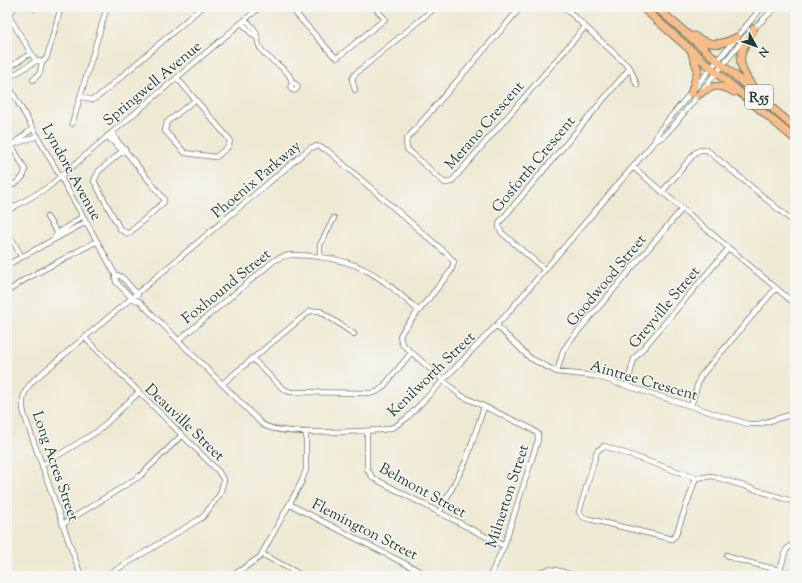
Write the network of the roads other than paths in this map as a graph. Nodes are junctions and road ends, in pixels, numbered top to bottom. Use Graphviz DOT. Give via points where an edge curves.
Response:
graph roads {
  1 [pos="16,7"];
  2 [pos="61,7"];
  3 [pos="107,7"];
  4 [pos="202,7"];
  5 [pos="260,7"];
  6 [pos="374,7"];
  7 [pos="436,7"];
  8 [pos="521,7"];
  9 [pos="564,7"];
  10 [pos="642,7"];
  11 [pos="656,7"];
  12 [pos="764,7"];
  13 [pos="779,7"];
  14 [pos="293,8"];
  15 [pos="772,11"];
  16 [pos="244,21"];
  17 [pos="584,27"];
  18 [pos="680,28"];
  19 [pos="754,28"];
  20 [pos="737,38"];
  21 [pos="690,49"];
  22 [pos="32,53"];
  23 [pos="36,61"];
  24 [pos="42,62"];
  25 [pos="720,64"];
  26 [pos="630,68"];
  27 [pos="7,69"];
  28 [pos="714,71"];
  29 [pos="176,78"];
  30 [pos="7,79"];
  31 [pos="33,80"];
  32 [pos="7,83"];
  33 [pos="292,84"];
  34 [pos="637,85"];
  35 [pos="355,90"];
  36 [pos="695,94"];
  37 [pos="80,96"];
  38 [pos="760,98"];
  39 [pos="195,100"];
  40 [pos="748,100"];
  41 [pos="684,102"];
  42 [pos="689,107"];
  43 [pos="72,124"];
  44 [pos="33,128"];
  45 [pos="795,128"];
  46 [pos="109,135"];
  47 [pos="38,136"];
  48 [pos="795,139"];
  49 [pos="654,142"];
  50 [pos="13,145"];
  51 [pos="7,149"];
  52 [pos="124,151"];
  53 [pos="633,167"];
  54 [pos="61,176"];
  55 [pos="7,188"];
  56 [pos="662,192"];
  57 [pos="682,209"];
  58 [pos="7,210"];
  59 [pos="83,216"];
  60 [pos="47,217"];
  61 [pos="334,218"];
  62 [pos="86,222"];
  63 [pos="795,223"];
  64 [pos="59,234"];
  65 [pos="11,238"];
  66 [pos="98,241"];
  67 [pos="728,249"];
  68 [pos="447,254"];
  69 [pos="22,257"];
  70 [pos="320,257"];
  71 [pos="7,265"];
  72 [pos="545,270"];
  73 [pos="114,274"];
  74 [pos="776,288"];
  75 [pos="7,292"];
  76 [pos="138,294"];
  77 [pos="133,299"];
  78 [pos="139,301"];
  79 [pos="795,304"];
  80 [pos="418,310"];
  81 [pos="496,326"];
  82 [pos="354,334"];
  83 [pos="85,338"];
  84 [pos="179,340"];
  85 [pos="411,353"];
  86 [pos="252,358"];
  87 [pos="557,372"];
  88 [pos="444,380"];
  89 [pos="222,384"];
  90 [pos="627,385"];
  91 [pos="138,393"];
  92 [pos="691,406"];
  93 [pos="484,407"];
  94 [pos="795,408"];
  95 [pos="790,415"];
  96 [pos="795,422"];
  97 [pos="366,431"];
  98 [pos="306,432"];
  99 [pos="181,436"];
  100 [pos="42,465"];
  101 [pos="696,478"];
  102 [pos="795,502"];
  103 [pos="289,504"];
  104 [pos="439,513"];
  105 [pos="64,524"];
  106 [pos="795,542"];
  107 [pos="504,546"];
  108 [pos="262,554"];
  109 [pos="727,555"];
  110 [pos="780,570"];
  111 [pos="795,574"];
  112 [pos="300,575"];
  113 [pos="81,576"];
  114 [pos="106,576"];
  115 [pos="232,576"];
  116 [pos="429,576"];
  117 [pos="490,576"];
  118 [pos="537,576"];
  119 [pos="576,576"];
  1 -- 22 [label="street" via="10,13 10,18"];
  2 -- 24 [label="street" via="47,57"];
  3 -- 37 [label="street"];
  4 -- 37 [label="street" via="99,96 92,100"];
  5 -- 16 [label="street, Springwell Avenue"];
  6 -- 14 [label="street" via="384,20 337,58"];
  7 -- 35 [label="street" via="355,74 352,79"];
  8 -- 17 [label="street, Merano Crescent" via="406,140 407,149 445,183 451,182"];
  9 -- 17 [label="street"];
  10 -- 21 [label="main road, R55"];
  11 -- 18 [label="main road, R55"];
  12 -- 15 [label="street"];
  12 -- 20 [label="street"];
  13 -- 15 [label="street"];
  15 -- 19 [label="street"];
  16 -- 29 [label="street, Springwell Avenue"];
  16 -- 33 [label="street" via="256,32 256,41 262,52 286,72"];
  17 -- 26 [label="street"];
  18 -- 20 [label="main road" via="710,44 727,43"];
  18 -- 25 [label="main road, R55"];
  19 -- 25 [label="street"];
  19 -- 38 [label="main road" via="745,44 740,63 742,73"];
  20 -- 25 [label="street"];
  21 -- 28 [label="main road, R55"];
  21 -- 36 [label="main road" via="698,70"];
  22 -- 23 [label="street"];
  22 -- 27 [label="street"];
  23 -- 24 [label="street"];
  23 -- 30 [label="street"];
  24 -- 31 [label="street" via="40,73"];
  25 -- 28 [label="street, Kenilworth Street"];
  25 -- 38 [label="main road, R55"];
  26 -- 34 [label="street"];
  26 -- 72 [label="street, Gosforth Crescent" via="499,223 501,232"];
  28 -- 36 [label="street, Kenilworth Street"];
  28 -- 40 [label="main road, R55"];
  29 -- 39 [label="street"];
  29 -- 46 [label="street, Springwell Avenue"];
  32 -- 44 [label="street, Lyndore Avenue"];
  36 -- 40 [label="main road" via="718,85"];
  36 -- 41 [label="street, Kenilworth Street"];
  36 -- 42 [label="street, Kenilworth Street"];
  37 -- 43 [label="street"];
  38 -- 45 [label="main road, R55"];
  39 -- 39 [label="street" via="230,140 229,146 214,157 185,153 165,131 168,122"];
  40 -- 48 [label="main road, R55"];
  41 -- 42 [label="street"];
  41 -- 49 [label="street, Kenilworth Street" via="659,131"];
  42 -- 49 [label="street, Kenilworth Street" via="667,133"];
  44 -- 47 [label="street, Lyndore Avenue"];
  44 -- 50 [label="street"];
  46 -- 52 [label="street"];
  46 -- 54 [label="street, Springwell Avenue"];
  47 -- 50 [label="street"];
  47 -- 54 [label="street, Lyndore Avenue"];
  49 -- 53 [label="street, Kenilworth Street"];
  50 -- 51 [label="street"];
  50 -- 55 [label="street" via="25,173 20,180"];
  52 -- 52 [label="street" via="136,161 164,200 126,234 119,227 94,181 99,171"];
  53 -- 56 [label="street"];
  53 -- 72 [label="street, Kenilworth Street"];
  54 -- 58 [label="street, Springwell Avenue" via="42,191"];
  54 -- 59 [label="street, Lyndore Avenue"];
  56 -- 57 [label="street"];
  56 -- 63 [label="street" via="695,154 700,150 707,150"];
  57 -- 67 [label="street"];
  57 -- 87 [label="street, Goodwood Street" via="569,342 563,351"];
  59 -- 62 [label="street, Lyndore Avenue"];
  59 -- 64 [label="street"];
  60 -- 64 [label="street"];
  61 -- 70 [label="street" via="320,245"];
  62 -- 64 [label="street"];
  62 -- 66 [label="street, Lyndore Avenue"];
  64 -- 69 [label="street"];
  65 -- 69 [label="street"];
  66 -- 73 [label="street, Lyndore Avenue"];
  66 -- 75 [label="street"];
  67 -- 74 [label="street"];
  67 -- 90 [label="street, Greyville Street" via="634,360"];
  68 -- 76 [label="street, Phoenix Parkway" via="327,150 314,146"];
  68 -- 80 [label="street, Milnerton Street" via="454,262 453,268"];
  69 -- 71 [label="street"];
  70 -- 80 [label="street, Foxhound Street" via="344,261 372,273"];
  70 -- 84 [label="street, Foxhound Street" via="291,254 275,260"];
  72 -- 81 [label="street, Kenilworth Street"];
  73 -- 76 [label="street, Lyndore Avenue" via="121,277"];
  73 -- 77 [label="street, Lyndore Avenue" via="117,283"];
  74 -- 79 [label="street"];
  74 -- 92 [label="street" via="700,377"];
  76 -- 77 [label="street, Long Acres Street"];
  76 -- 78 [label="street"];
  77 -- 78 [label="street, Kenilworth Street"];
  77 -- 83 [label="street, Long Acres Street"];
  78 -- 84 [label="street, Kenilworth Street"];
  80 -- 85 [label="street, Milnerton Street" via="400,336 402,344"];
  81 -- 87 [label="street, Aintree Crescent" via="530,358"];
  81 -- 88 [label="street, Kenilworth Street"];
  82 -- 86 [label="street" via="320,312 310,310"];
  83 -- 91 [label="street, Deauville Street"];
  83 -- 100 [label="street, Long Acres Street" via="29,385 23,396 24,414"];
  84 -- 89 [label="street, Kenilworth Street"];
  85 -- 86 [label="street" via="378,392 290,392 282,388"];
  85 -- 88 [label="street, Milnerton Street"];
  86 -- 89 [label="street"];
  87 -- 90 [label="street, Aintree Crescent" via="590,375"];
  88 -- 93 [label="street, Milnerton Street" via="460,395"];
  88 -- 97 [label="street, Kenilworth Street" via="398,425 386,430"];
  89 -- 98 [label="street, Kenilworth Street" via="267,427 274,430"];
  90 -- 92 [label="street, Aintree Crescent"];
  91 -- 99 [label="street, Deauville Street"];
  91 -- 100 [label="street" via="102,428"];
  92 -- 95 [label="street, Aintree Crescent" via="751,425"];
  93 -- 104 [label="street" via="466,461"];
  93 -- 107 [label="street, Milnerton Street" via="530,428 538,436"];
  94 -- 95 [label="street"];
  95 -- 96 [label="street"];
  97 -- 98 [label="street, Kenilworth Street"];
  97 -- 104 [label="street, Belmont Street" via="367,469 370,475"];
  98 -- 103 [label="street" via="306,470"];
  99 -- 105 [label="street" via="140,476"];
  99 -- 114 [label="street, Deauville Street" via="222,475 223,486 220,494 203,517"];
  100 -- 105 [label="street, Long Acres Street"];
  101 -- 101 [label="street" via="676,535 672,539 589,519 579,512 597,451 603,446"];
  101 -- 102 [label="street" via="712,476"];
  103 -- 108 [label="street"];
  103 -- 116 [label="street, Flemington Street"];
  104 -- 107 [label="street, Belmont Street"];
  105 -- 113 [label="street, Long Acres Street"];
  106 -- 110 [label="street" via="787,548"];
  107 -- 117 [label="street, Milnerton Street"];
  108 -- 112 [label="street"];
  108 -- 115 [label="street"];
  109 -- 110 [label="street"];
  110 -- 111 [label="street"];
  118 -- 119 [label="street" via="548,569"];
}
